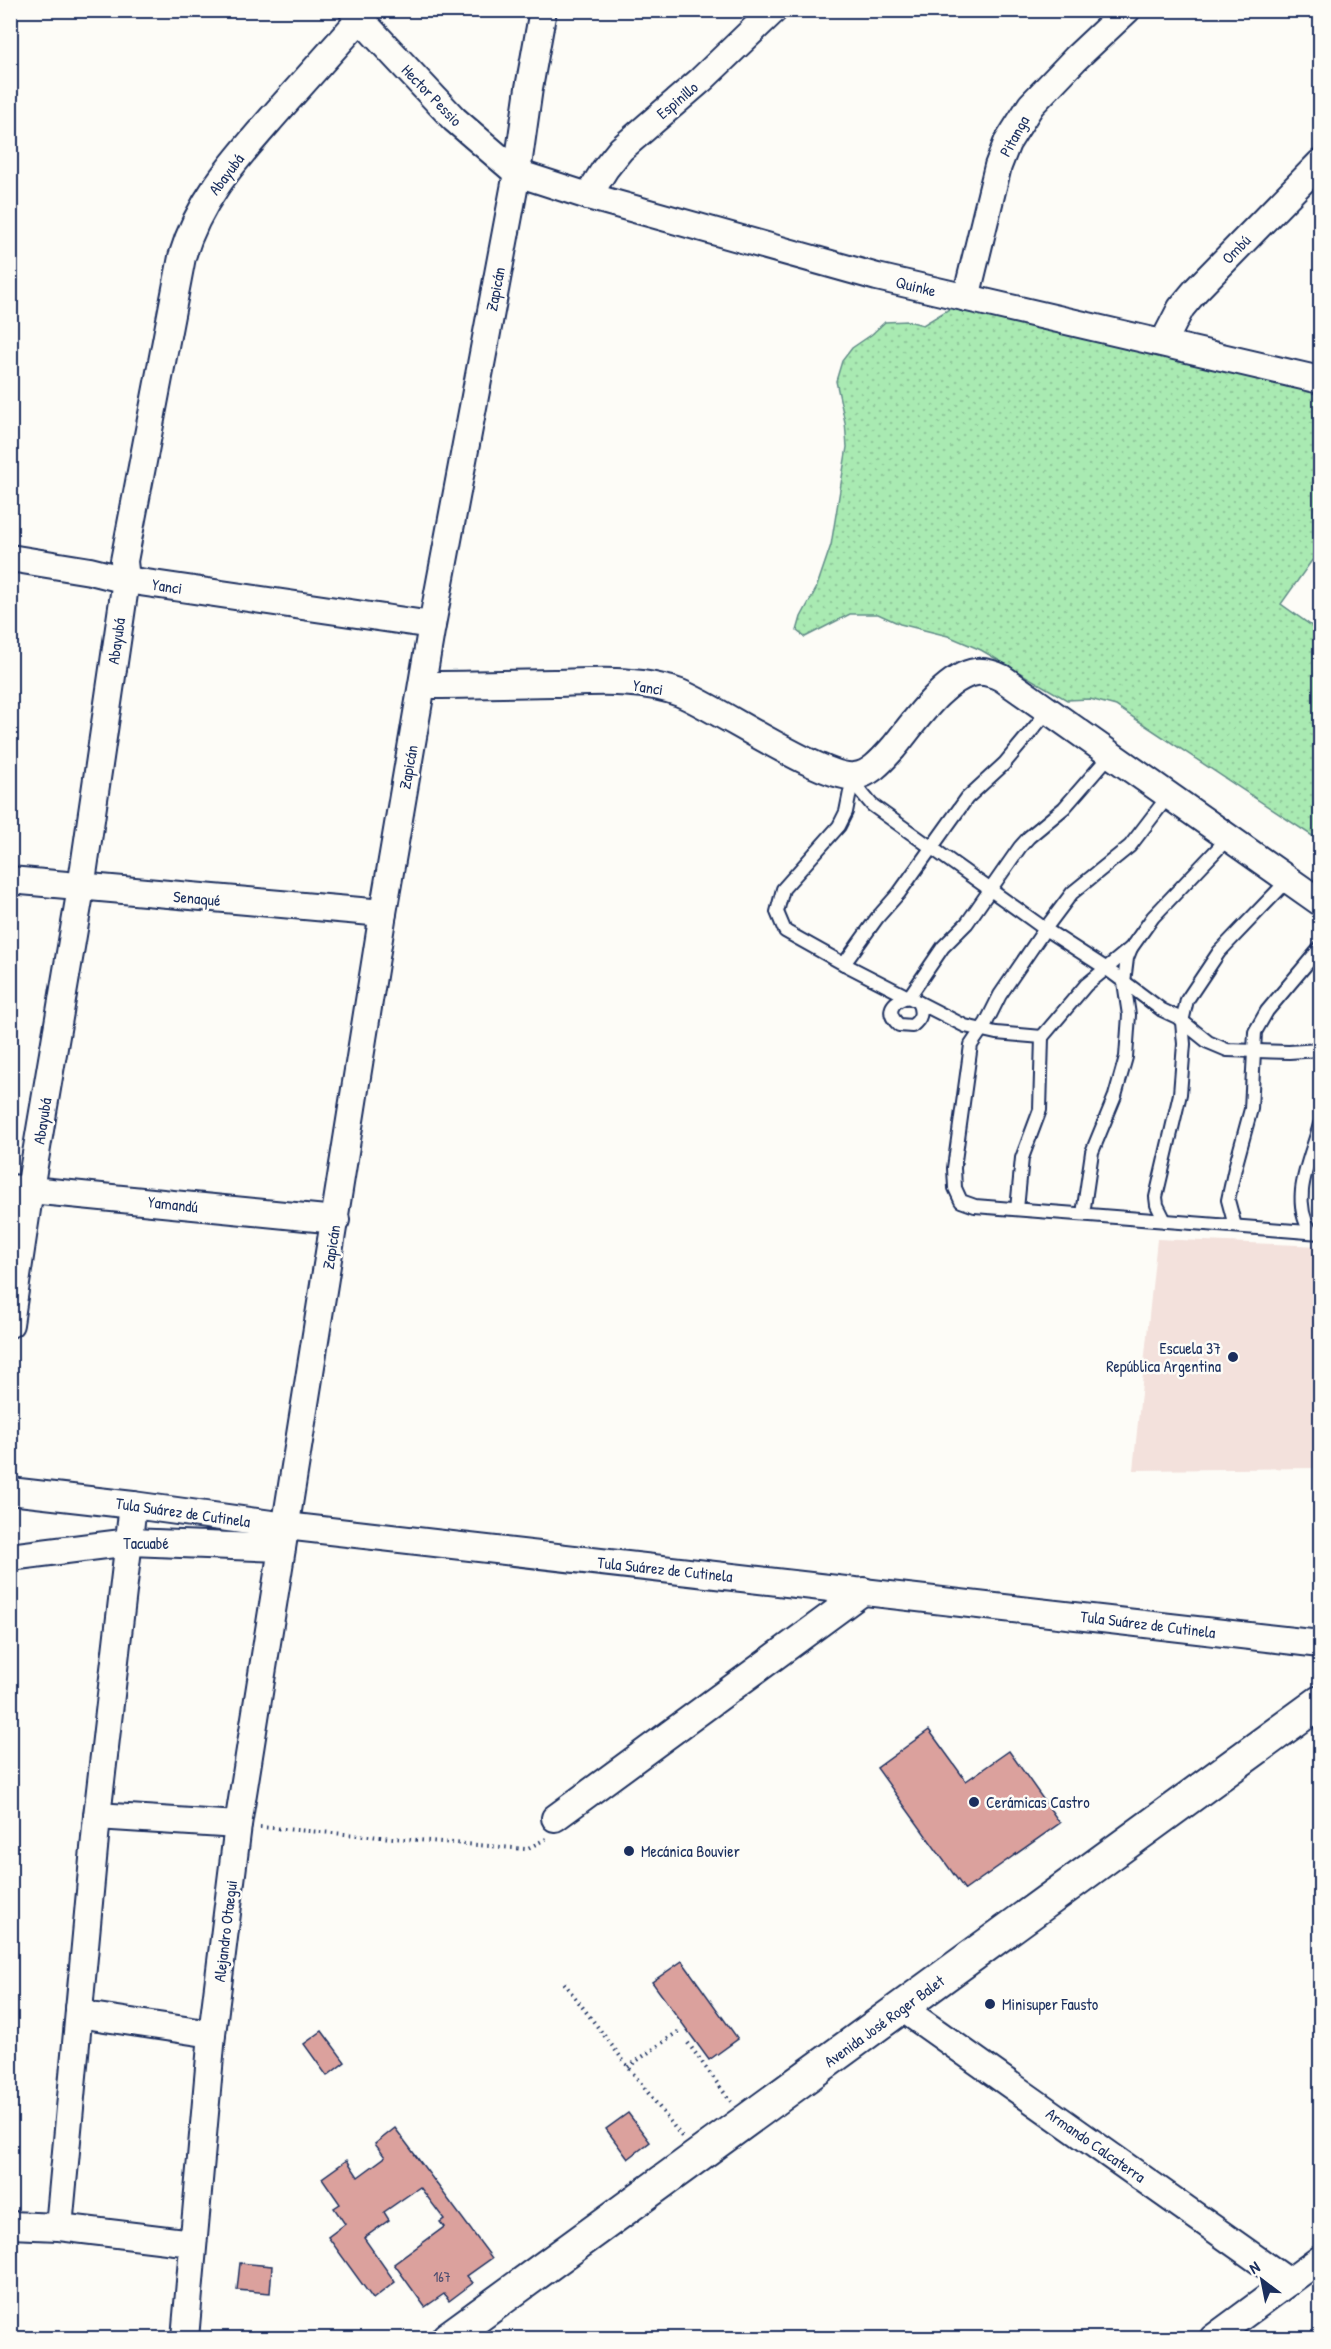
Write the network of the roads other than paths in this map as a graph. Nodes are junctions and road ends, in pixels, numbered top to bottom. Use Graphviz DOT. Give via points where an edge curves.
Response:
graph roads {
  1 [pos="543,10"];
  2 [pos="774,10"];
  3 [pos="1127,10"];
  4 [pos="356,15"];
  5 [pos="1320,163"];
  6 [pos="517,173"];
  7 [pos="588,196"];
  8 [pos="966,298"];
  9 [pos="1163,343"];
  10 [pos="1320,381"];
  11 [pos="10,558"];
  12 [pos="126,580"];
  13 [pos="432,625"];
  14 [pos="422,685"];
  15 [pos="1049,710"];
  16 [pos="1111,754"];
  17 [pos="853,777"];
  18 [pos="1168,795"];
  19 [pos="1229,837"];
  20 [pos="930,847"];
  21 [pos="10,880"];
  22 [pos="1288,880"];
  23 [pos="81,888"];
  24 [pos="990,890"];
  25 [pos="1320,902"];
  26 [pos="383,913"];
  27 [pos="1045,929"];
  28 [pos="1131,948"];
  29 [pos="1320,948"];
  30 [pos="844,964"];
  31 [pos="1107,969"];
  32 [pos="1124,982"];
  33 [pos="913,1000"];
  34 [pos="1182,1022"];
  35 [pos="981,1030"];
  36 [pos="1042,1037"];
  37 [pos="1319,1050"];
  38 [pos="1253,1052"];
  39 [pos="1320,1124"];
  40 [pos="20,1189"];
  41 [pos="1017,1209"];
  42 [pos="1083,1214"];
  43 [pos="336,1220"];
  44 [pos="1165,1221"];
  45 [pos="1235,1226"];
  46 [pos="1316,1232"];
  47 [pos="10,1324"];
  48 [pos="10,1491"];
  49 [pos="133,1505"];
  50 [pos="284,1537"];
  51 [pos="130,1542"];
  52 [pos="10,1557"];
  53 [pos="864,1591"];
  54 [pos="1320,1644"];
  55 [pos="1320,1702"];
  56 [pos="97,1816"];
  57 [pos="555,1818"];
  58 [pos="238,1826"];
  59 [pos="79,2008"];
  60 [pos="902,2008"];
  61 [pos="213,2034"];
  62 [pos="10,2225"];
  63 [pos="59,2227"];
  64 [pos="192,2243"];
  65 [pos="1320,2259"];
  66 [pos="1289,2282"];
  67 [pos="185,2338"];
  68 [pos="448,2338"];
  69 [pos="1213,2338"];
  1 -- 6 [label="street, Zapicán"];
  2 -- 7 [label="street, Espinillo" via="621,149"];
  3 -- 8 [label="street, Pitanga" via="1031,105 1007,143"];
  4 -- 6 [label="street, Hector Pessio" via="454,119"];
  4 -- 12 [label="street, Abayubá" via="233,163 190,229 174,289 124,561"];
  5 -- 9 [label="street, Ombú" via="1181,308"];
  6 -- 7 [label="street, Quinke"];
  6 -- 13 [label="street, Zapicán"];
  7 -- 8 [label="street, Quinke"];
  8 -- 9 [label="street, Quinke"];
  9 -- 10 [label="street, Quinke"];
  11 -- 12 [label="street, Yanci"];
  12 -- 13 [label="street, Yanci"];
  12 -- 23 [label="street, Abayubá"];
  13 -- 14 [label="street, Zapicán"];
  14 -- 17 [label="street, Yanci" via="644,684 678,692 823,770"];
  14 -- 26 [label="street, Zapicán"];
  15 -- 16 [label="street"];
  15 -- 17 [label="street" via="996,675 976,672 964,676 939,694 875,767"];
  15 -- 20 [label="lane" via="1004,764 967,798"];
  16 -- 18 [label="street"];
  16 -- 24 [label="lane" via="1064,808 1029,837"];
  17 -- 20 [label="lane" via="872,805"];
  17 -- 30 [label="lane" via="839,826 783,889 777,912 785,931"];
  18 -- 19 [label="street"];
  18 -- 27 [label="lane" via="1130,846 1080,885"];
  19 -- 22 [label="street"];
  19 -- 28 [label="lane"];
  20 -- 24 [label="lane"];
  20 -- 30 [label="lane"];
  21 -- 23 [label="street, Senaqué"];
  22 -- 25 [label="street"];
  22 -- 34 [label="lane" via="1209,965 1187,1000"];
  23 -- 26 [label="street, Senaqué"];
  23 -- 40 [label="street, Abayubá"];
  24 -- 27 [label="lane"];
  24 -- 33 [label="lane" via="967,923 943,947"];
  26 -- 43 [label="street, Zapicán"];
  27 -- 31 [label="lane"];
  27 -- 35 [label="lane"];
  28 -- 31 [label="lane"];
  28 -- 32 [label="lane"];
  29 -- 38 [label="lane" via="1260,1021"];
  30 -- 33 [label="lane"];
  31 -- 32 [label="lane"];
  31 -- 36 [label="lane" via="1086,985"];
  32 -- 34 [label="lane"];
  32 -- 42 [label="lane" via="1129,1015 1126,1058 1092,1152"];
  33 -- 35 [label="lane"];
  34 -- 38 [label="lane" via="1217,1047"];
  34 -- 44 [label="lane" via="1180,1094 1156,1197"];
  35 -- 36 [label="lane"];
  35 -- 41 [label="lane" via="971,1045 954,1168 955,1188 967,1204"];
  36 -- 41 [label="lane" via="1040,1110 1022,1158"];
  37 -- 38 [label="lane"];
  38 -- 45 [label="lane" via="1249,1121 1228,1200"];
  39 -- 46 [label="lane" via="1301,1191 1304,1221"];
  40 -- 43 [label="street, Yamandú"];
  40 -- 47 [label="street, Abayubá"];
  41 -- 42 [label="lane"];
  42 -- 44 [label="lane"];
  43 -- 50 [label="street, Zapicán"];
  44 -- 45 [label="lane"];
  45 -- 46 [label="lane"];
  48 -- 49 [label="street, Tula Suárez de Cutinela"];
  49 -- 50 [label="street, Tula Suárez de Cutinela"];
  49 -- 51 [label="street"];
  50 -- 51 [label="street, Tacuabé"];
  50 -- 53 [label="street, Tula Suárez de Cutinela"];
  50 -- 58 [label="street, Alejandro Otaegui"];
  51 -- 52 [label="street, Tacuabé"];
  51 -- 56 [label="street"];
  53 -- 54 [label="street, Tula Suárez de Cutinela"];
  53 -- 57 [label="street"];
  55 -- 60 [label="street, Avenida José Roger Balet"];
  56 -- 58 [label="street"];
  56 -- 59 [label="street"];
  58 -- 61 [label="street, Alejandro Otaegui"];
  59 -- 61 [label="street" via="91,2016"];
  59 -- 63 [label="street"];
  60 -- 66 [label="street, Armando Calcaterra"];
  60 -- 68 [label="street, Avenida José Roger Balet"];
  61 -- 64 [label="street, Alejandro Otaegui"];
  62 -- 63 [label="street"];
  63 -- 64 [label="street"];
  64 -- 67 [label="street, Alejandro Otaegui"];
  65 -- 66 [label="street"];
  66 -- 69 [label="street"];
}
